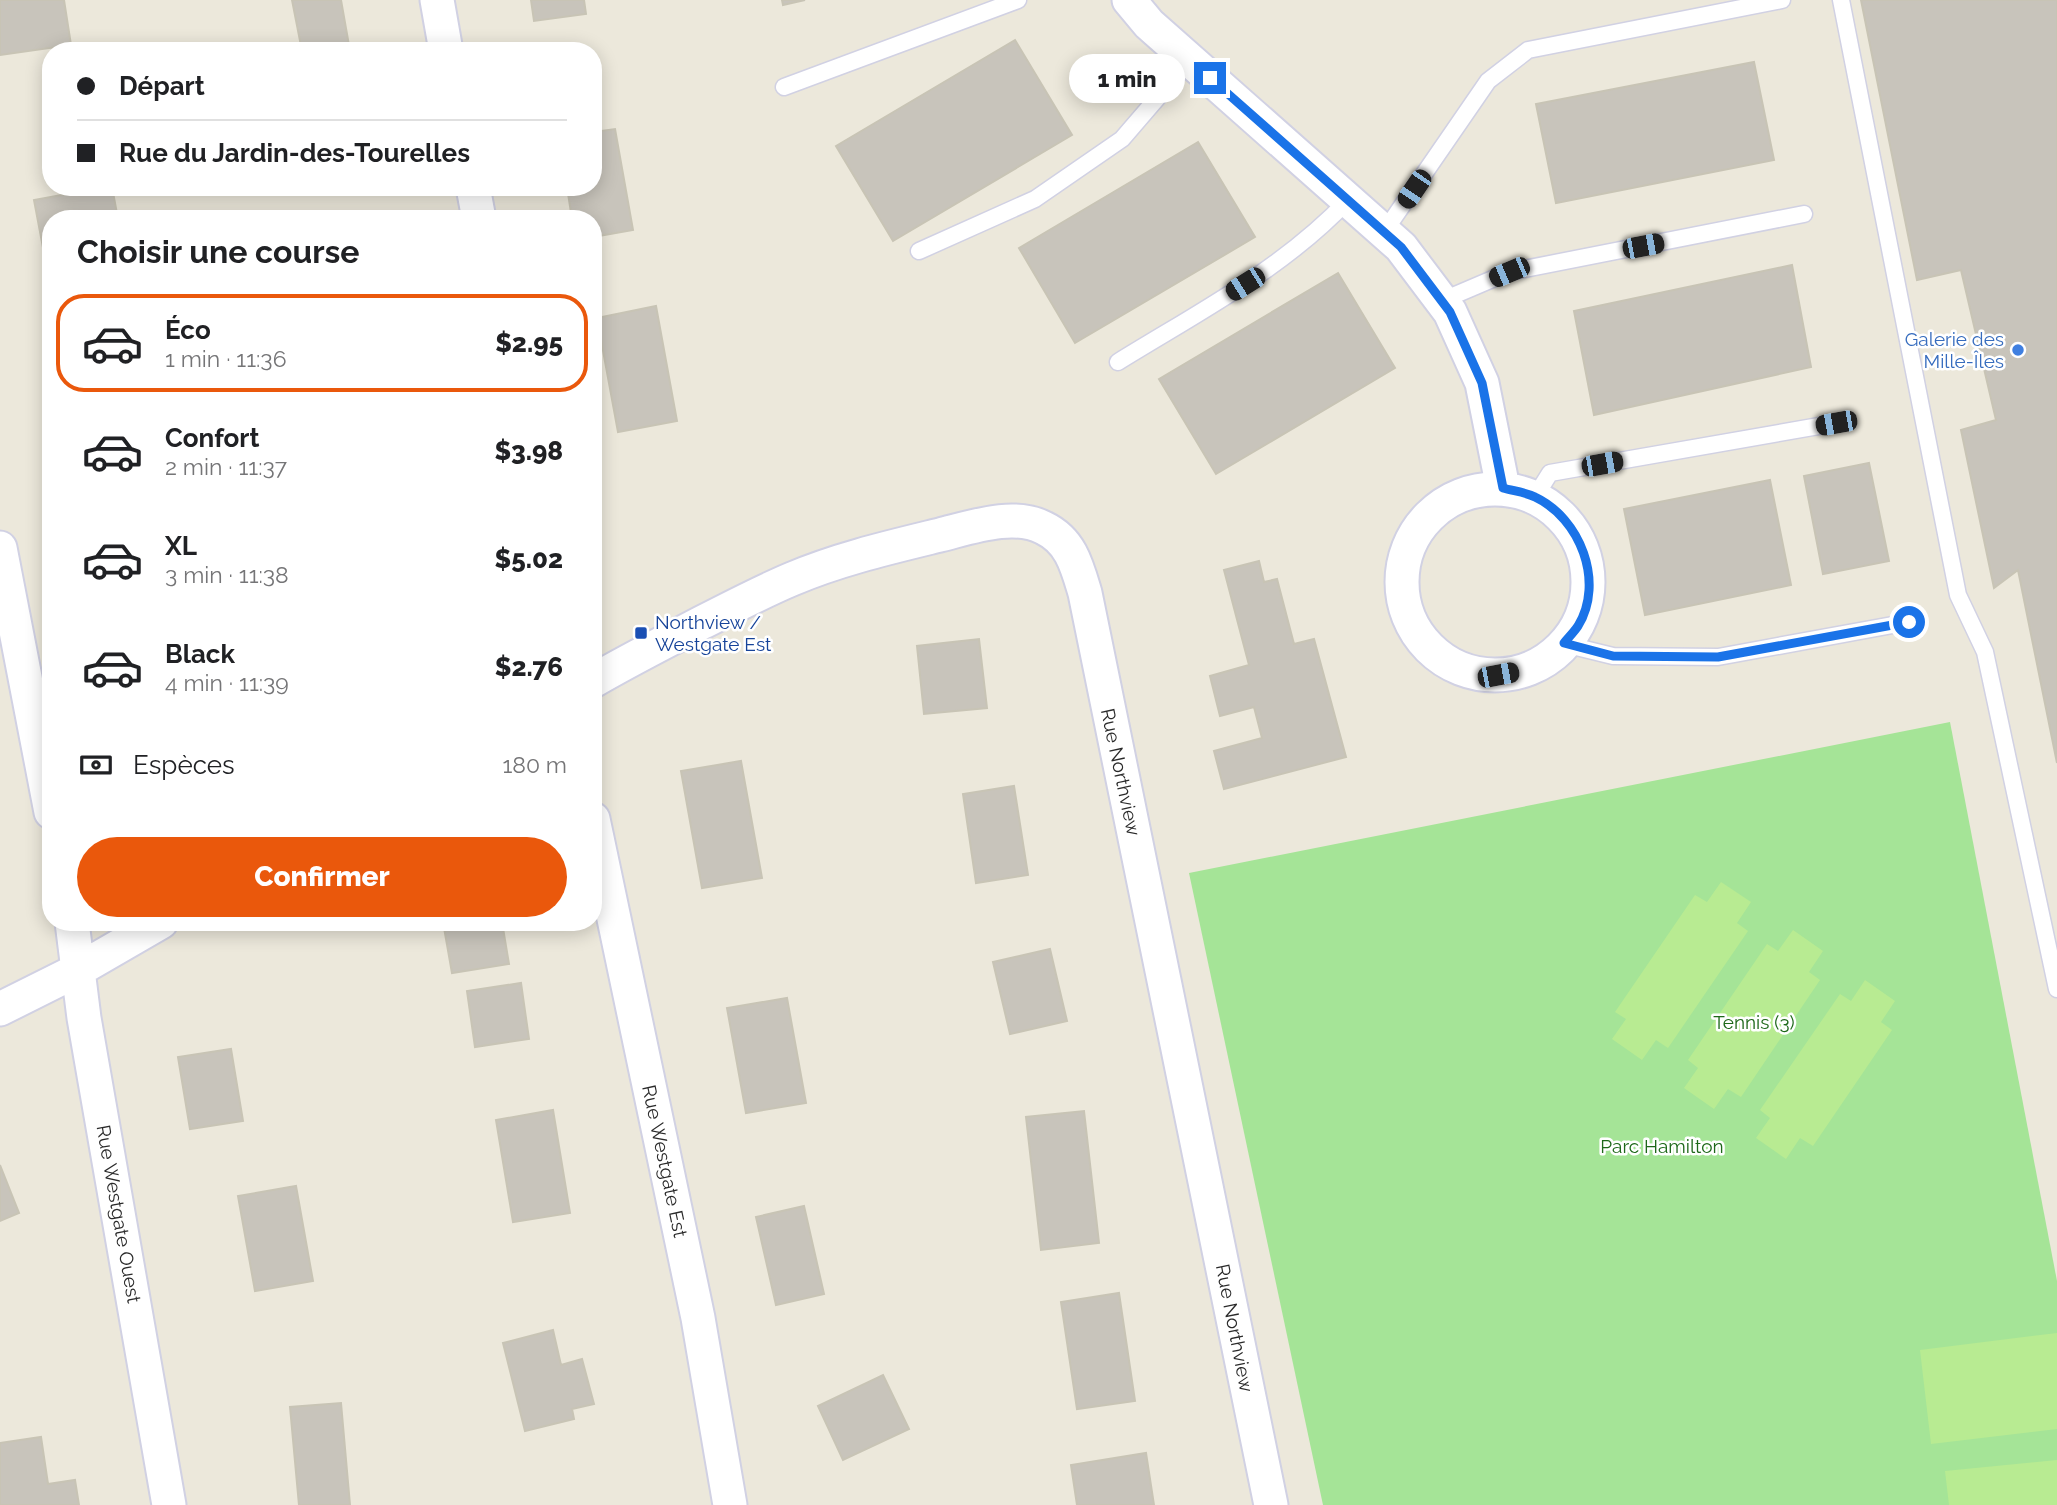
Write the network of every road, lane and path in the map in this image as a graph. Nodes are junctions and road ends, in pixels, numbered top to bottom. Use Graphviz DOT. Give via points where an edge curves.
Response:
graph roads {
  1 [pos="437,0"];
  2 [pos="1018,0"];
  3 [pos="1129,0"];
  4 [pos="1782,0"];
  5 [pos="1840,0"];
  6 [pos="444,42"];
  7 [pos="1190,60"];
  8 [pos="784,87"];
  9 [pos="1348,200"];
  10 [pos="1804,214"];
  11 [pos="1384,232"];
  12 [pos="919,251"];
  13 [pos="1441,301"];
  14 [pos="1118,362"];
  15 [pos="1836,423"];
  16 [pos="1503,488"];
  17 [pos="1535,497"];
  18 [pos="0,548"];
  19 [pos="1909,622"];
  20 [pos="1564,643"];
  21 [pos="602,676"];
  22 [pos="42,765"];
  23 [pos="602,862"];
  24 [pos="73,931"];
  25 [pos="145,931"];
  26 [pos="78,970"];
  27 [pos="2057,989"];
  28 [pos="0,1009"];
  29 [pos="169,1505"];
  30 [pos="730,1505"];
  31 [pos="1271,1505"];
  1 -- 6 [label="street"];
  2 -- 8 [label="lane"];
  3 -- 7 [label="street"];
  4 -- 11 [label="lane" via="1528,50 1488,81"];
  5 -- 27 [label="lane" via="1958,595 1985,653"];
  7 -- 9 [label="street"];
  7 -- 12 [label="lane" via="1122,139 1035,199"];
  9 -- 11 [label="street"];
  9 -- 14 [label="lane" via="1323,227 1266,271"];
  10 -- 13 [label="lane" via="1509,272"];
  11 -- 13 [label="street" via="1401,247"];
  13 -- 16 [label="street" via="1482,383"];
  15 -- 17 [label="lane" via="1550,473"];
  16 -- 17 [label="street"];
  16 -- 20 [label="street" via="1459,495 1431,513 1412,540 1404,564 1403,597 1414,628 1423,642 1449,662 1479,674 1530,669 1558,652"];
  17 -- 20 [label="street" via="1562,516 1580,542 1586,561 1588,593 1579,625"];
  18 -- 22 [label="street"];
  19 -- 20 [label="lane" via="1718,657 1613,656"];
  21 -- 31 [label="street, Rue Northview" via="794,578 887,549 1015,521 1045,528 1065,544 1085,593"];
  23 -- 30 [label="street, Rue Westgate Est" via="698,1318"];
  24 -- 26 [label="street, Rue Westgate Ouest"];
  25 -- 26 [label="street"];
  26 -- 28 [label="street"];
  26 -- 29 [label="street, Rue Westgate Ouest"];
}
